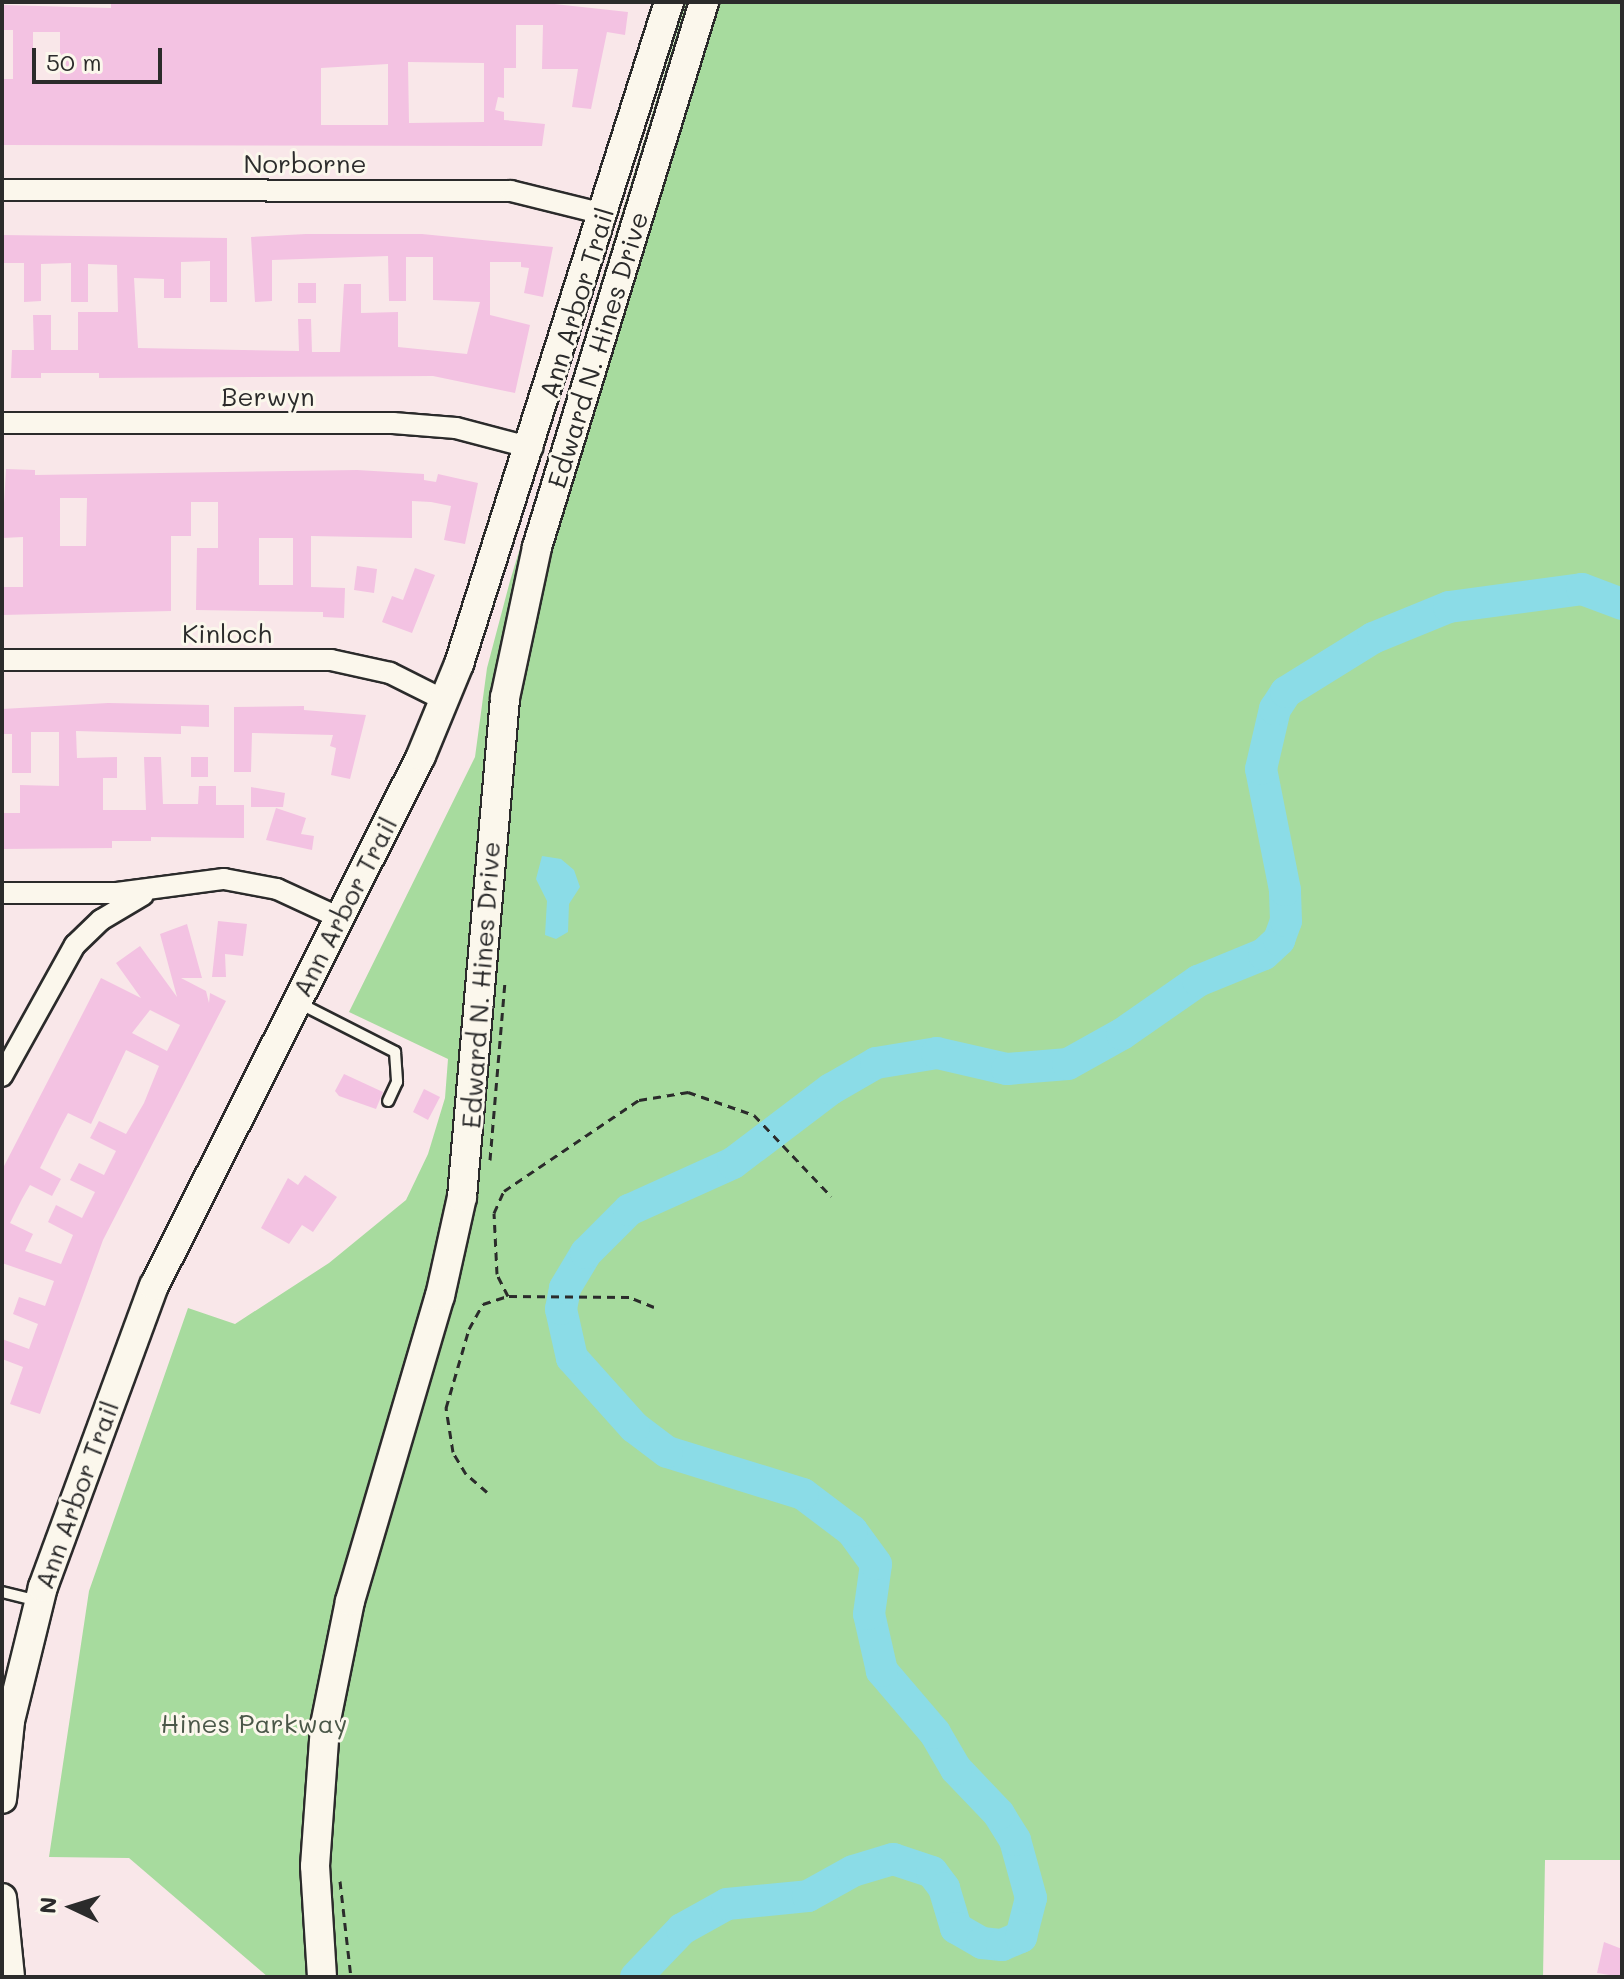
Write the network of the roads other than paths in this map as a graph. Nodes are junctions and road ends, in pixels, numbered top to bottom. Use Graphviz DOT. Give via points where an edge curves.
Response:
graph roads {
  1 [pos="669,2"];
  2 [pos="704,2"];
  3 [pos="2,190"];
  4 [pos="604,214"];
  5 [pos="2,423"];
  6 [pos="532,448"];
  7 [pos="2,660"];
  8 [pos="444,700"];
  9 [pos="161,887"];
  10 [pos="2,893"];
  11 [pos="340,918"];
  12 [pos="298,1002"];
  13 [pos="2,1076"];
  14 [pos="388,1101"];
  15 [pos="2,1592"];
  16 [pos="39,1601"];
  17 [pos="4,1745"];
  18 [pos="2,1799"];
  19 [pos="2,1898"];
  20 [pos="10,1977"];
  21 [pos="322,1977"];
  1 -- 4 [label="street, Ann Arbor Trail"];
  2 -- 21 [label="street, Edward N. Hines Drive" via="537,547 505,698 462,1197 440,1296 350,1601 325,1725 315,1866"];
  3 -- 4 [label="street, Norborne" via="477,189 552,198"];
  4 -- 6 [label="street, Ann Arbor Trail"];
  5 -- 6 [label="street, Berwyn" via="408,424 479,432"];
  6 -- 8 [label="street, Ann Arbor Trail"];
  7 -- 8 [label="street, Kinloch" via="331,660 390,673"];
  8 -- 11 [label="street, Ann Arbor Trail"];
  9 -- 10 [label="street" via="117,893"];
  9 -- 11 [label="street" via="201,878 248,881"];
  9 -- 13 [label="street" via="116,909 75,945"];
  11 -- 12 [label="street, Ann Arbor Trail"];
  12 -- 14 [label="lane" via="395,1052 397,1082"];
  12 -- 16 [label="street, Ann Arbor Trail" via="154,1286"];
  15 -- 16 [label="lane"];
  16 -- 17 [label="street, Ann Arbor Trail"];
  17 -- 18 [label="street, Ann Arbor Trail"];
  19 -- 20 [label="street"];
}
